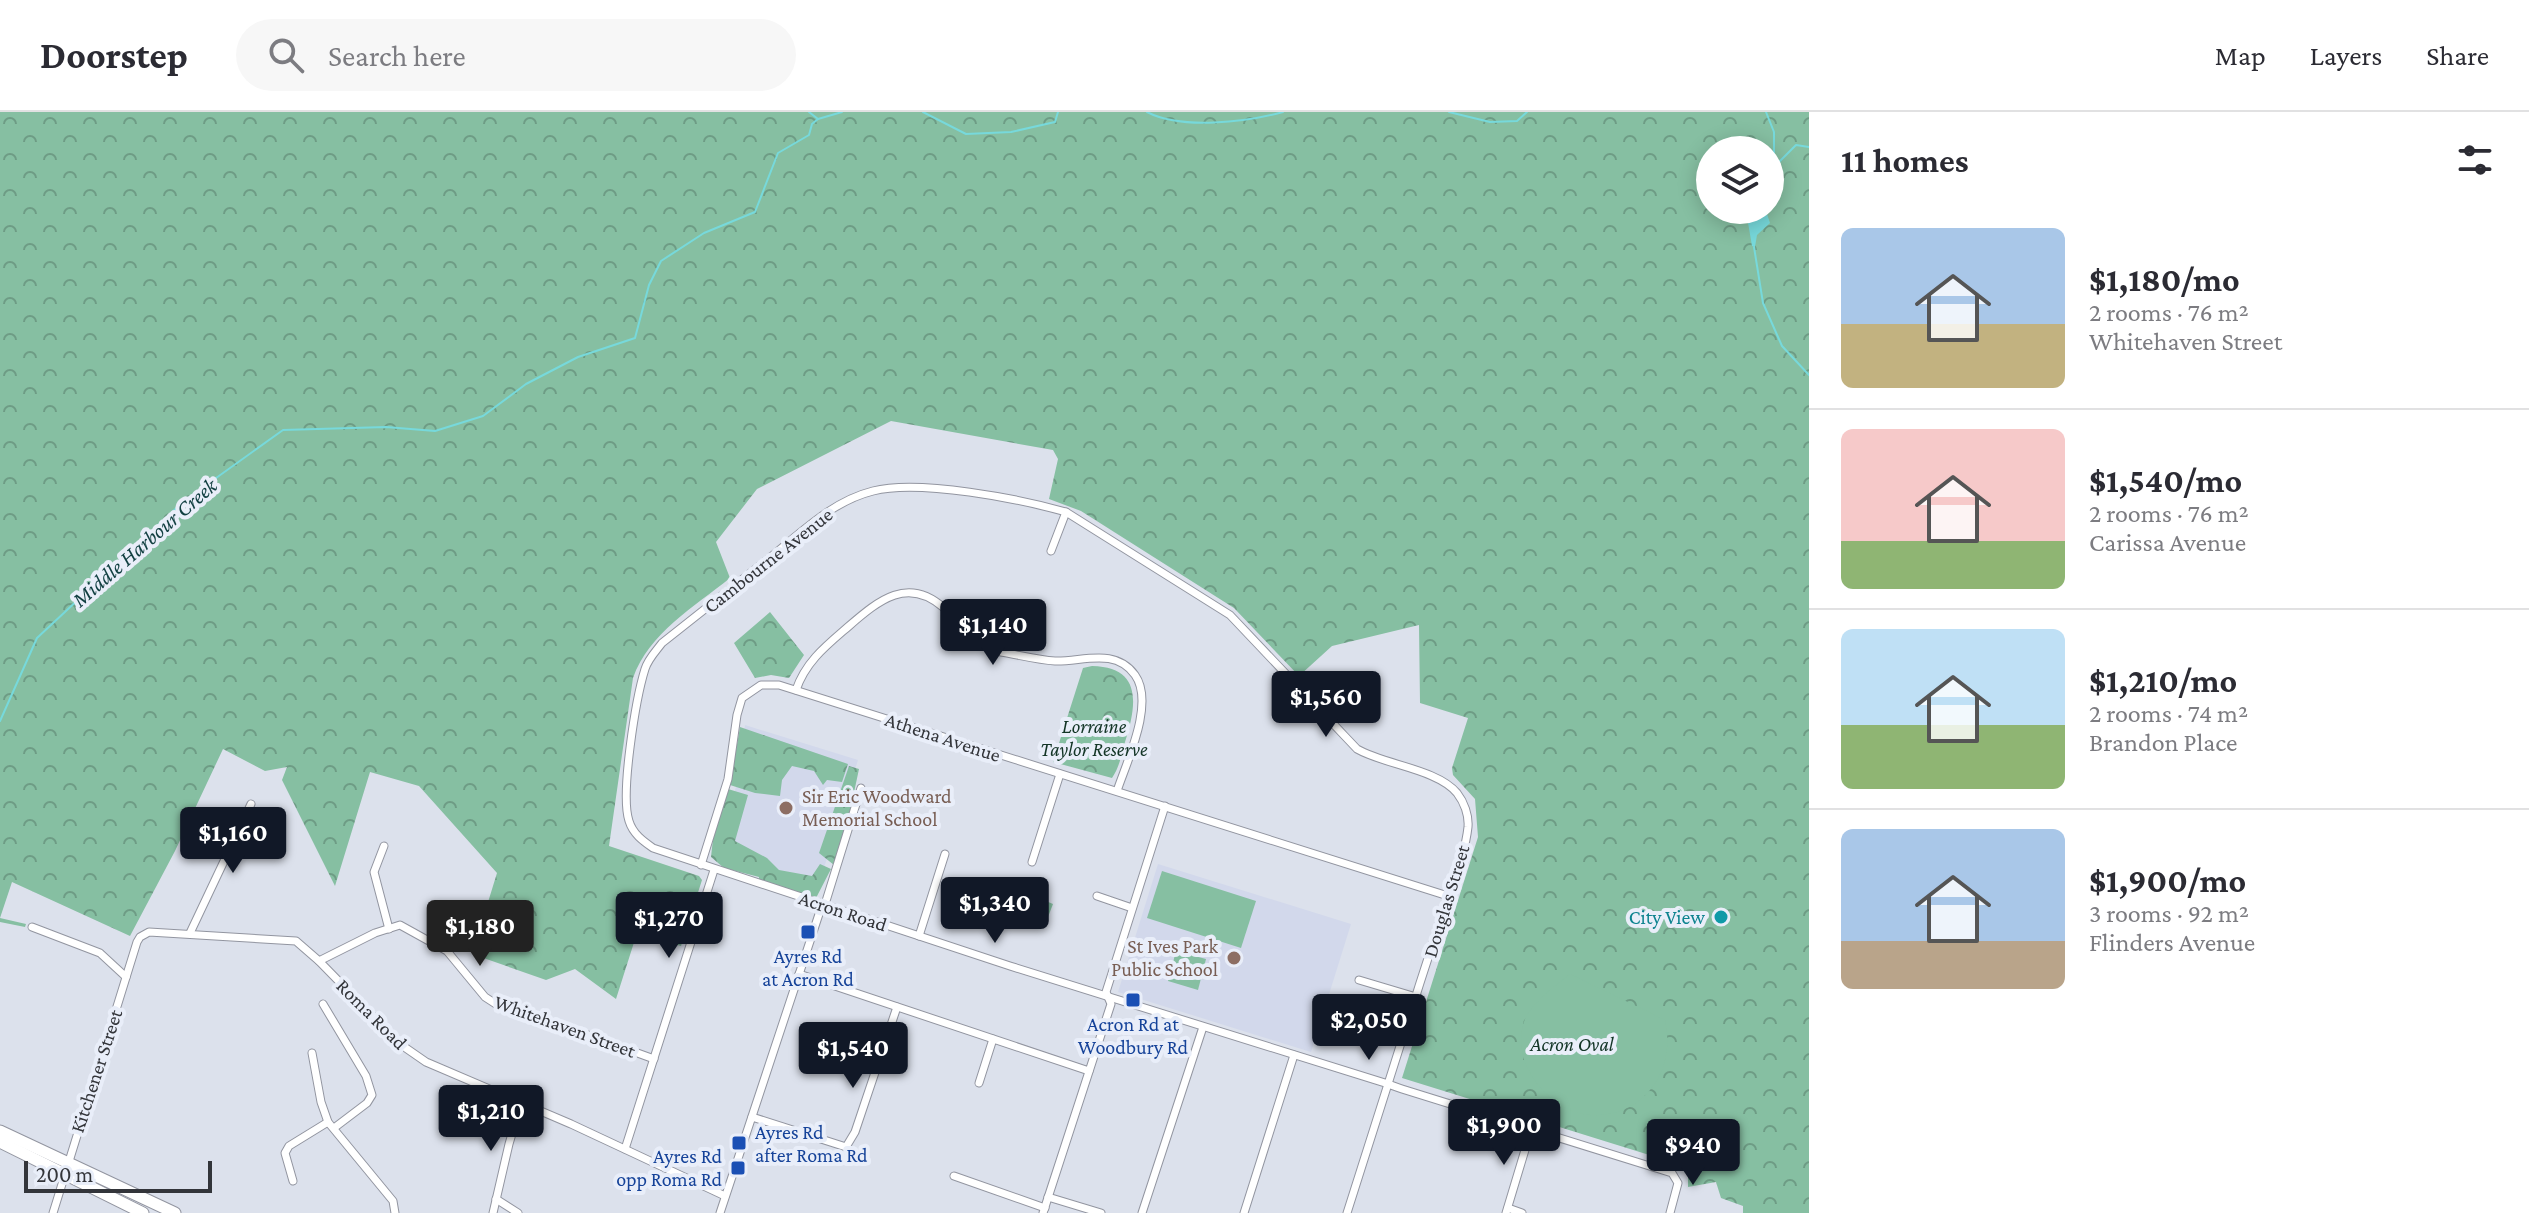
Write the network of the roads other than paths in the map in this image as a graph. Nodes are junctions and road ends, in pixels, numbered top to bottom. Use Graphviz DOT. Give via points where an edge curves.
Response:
graph roads {
  1 [pos="1066,512"];
  2 [pos="1051,551"];
  3 [pos="1365,682"];
  4 [pos="796,690"];
  5 [pos="1328,718"];
  6 [pos="1060,774"];
  7 [pos="1441,781"];
  8 [pos="861,788"];
  9 [pos="1117,791"];
  10 [pos="251,804"];
  11 [pos="1165,806"];
  12 [pos="384,846"];
  13 [pos="945,854"];
  14 [pos="1032,862"];
  15 [pos="701,865"];
  16 [pos="714,870"];
  17 [pos="1097,896"];
  18 [pos="1448,896"];
  19 [pos="824,904"];
  20 [pos="1132,908"];
  21 [pos="32,927"];
  22 [pos="389,929"];
  23 [pos="145,933"];
  24 [pos="190,933"];
  25 [pos="919,936"];
  26 [pos="319,961"];
  27 [pos="799,974"];
  28 [pos="126,977"];
  29 [pos="1359,980"];
  30 [pos="1416,997"];
  31 [pos="1108,998"];
  32 [pos="323,1004"];
  33 [pos="897,1007"];
  34 [pos="1203,1027"];
  35 [pos="993,1039"];
  36 [pos="312,1053"];
  37 [pos="1294,1055"];
  38 [pos="654,1059"];
  39 [pos="1089,1071"];
  40 [pos="979,1083"];
  41 [pos="1388,1084"];
  42 [pos="521,1103"];
  43 [pos="752,1117"];
  44 [pos="331,1125"];
  45 [pos="1531,1130"];
  46 [pos="0,1131"];
  47 [pos="0,1142"];
  48 [pos="846,1147"];
  49 [pos="625,1149"];
  50 [pos="858,1161"];
  51 [pos="66,1169"];
  52 [pos="954,1176"];
  53 [pos="293,1181"];
  54 [pos="725,1196"];
  55 [pos="1048,1197"];
  56 [pos="496,1199"];
  57 [pos="1044,1210"];
  58 [pos="720,1211"];
  59 [pos="1507,1211"];
  60 [pos="53,1213"];
  61 [pos="143,1213"];
  62 [pos="175,1213"];
  63 [pos="395,1213"];
  64 [pos="493,1213"];
  65 [pos="518,1213"];
  66 [pos="731,1213"];
  67 [pos="1101,1213"];
  68 [pos="1142,1213"];
  69 [pos="1244,1213"];
  70 [pos="1347,1213"];
  71 [pos="1522,1213"];
  72 [pos="1670,1213"];
  1 -- 2 [label="street"];
  1 -- 5 [label="street, Cambourne Avenue" via="1230,615"];
  1 -- 15 [label="street, Cambourne Avenue" via="926,487 874,490 833,507 662,643 645,666 626,801 629,822 653,848"];
  3 -- 5 [label="street"];
  4 -- 6 [label="street, Athena Avenue"];
  4 -- 9 [label="street" via="814,657 865,611 889,595 924,595 996,651 1056,661 1110,658 1135,675 1143,692 1142,715"];
  4 -- 15 [label="street, Athena Avenue" via="761,685 742,698 728,779"];
  5 -- 7 [label="street, Cambourne Avenue" via="1372,758"];
  6 -- 9 [label="street, Athena Avenue"];
  6 -- 14 [label="street"];
  7 -- 18 [label="street, Douglas Street" via="1456,792 1469,823"];
  8 -- 19 [label="street"];
  9 -- 11 [label="street, Athena Avenue"];
  10 -- 24 [label="street"];
  11 -- 18 [label="street, Athena Avenue"];
  11 -- 20 [label="street"];
  12 -- 22 [label="street" via="374,872"];
  13 -- 25 [label="street"];
  15 -- 16 [label="street, Acron Road"];
  16 -- 19 [label="street, Acron Road"];
  16 -- 38 [label="street"];
  17 -- 20 [label="street"];
  18 -- 30 [label="street, Douglas Street"];
  19 -- 25 [label="street, Acron Road"];
  19 -- 27 [label="street"];
  20 -- 31 [label="street"];
  21 -- 28 [label="street" via="100,953"];
  22 -- 26 [label="street"];
  22 -- 38 [label="street, Whitehaven Street" via="400,925 447,951 485,997 502,1008"];
  23 -- 24 [label="street, Roma Road"];
  23 -- 28 [label="street, Kitchener Street"];
  24 -- 26 [label="street, Roma Road" via="296,941"];
  25 -- 31 [label="street, Acron Road"];
  26 -- 42 [label="street, Roma Road" via="400,1044 426,1062"];
  27 -- 33 [label="street"];
  27 -- 43 [label="street"];
  28 -- 51 [label="street, Kitchener Street"];
  29 -- 30 [label="street"];
  30 -- 41 [label="street, Douglas Street"];
  31 -- 34 [label="street, Acron Road"];
  31 -- 39 [label="street" via="1111,1004"];
  32 -- 44 [label="street" via="372,1095"];
  33 -- 35 [label="street"];
  33 -- 48 [label="street"];
  34 -- 37 [label="street, Acron Road"];
  34 -- 68 [label="street"];
  35 -- 39 [label="street"];
  35 -- 40 [label="street"];
  36 -- 44 [label="street"];
  37 -- 41 [label="street, Acron Road"];
  37 -- 69 [label="street"];
  38 -- 49 [label="street"];
  39 -- 55 [label="street"];
  41 -- 45 [label="street, Acron Road"];
  41 -- 70 [label="street, Douglas Street"];
  42 -- 49 [label="street, Roma Road"];
  42 -- 56 [label="street"];
  43 -- 48 [label="street"];
  43 -- 54 [label="street"];
  44 -- 53 [label="street" via="289,1146 285,1153"];
  44 -- 63 [label="street" via="393,1201"];
  45 -- 59 [label="street"];
  45 -- 72 [label="street, Acron Road" via="1672,1173 1678,1183"];
  46 -- 51 [label="highway"];
  47 -- 51 [label="highway"];
  48 -- 50 [label="street"];
  49 -- 54 [label="street, Roma Road"];
  51 -- 60 [label="street, Kitchener Street"];
  51 -- 61 [label="highway"];
  51 -- 62 [label="highway"];
  52 -- 57 [label="street"];
  54 -- 58 [label="street"];
  55 -- 57 [label="street"];
  55 -- 67 [label="street"];
  56 -- 64 [label="street"];
  56 -- 65 [label="street"];
  58 -- 66 [label="street"];
  59 -- 71 [label="street"];
}
